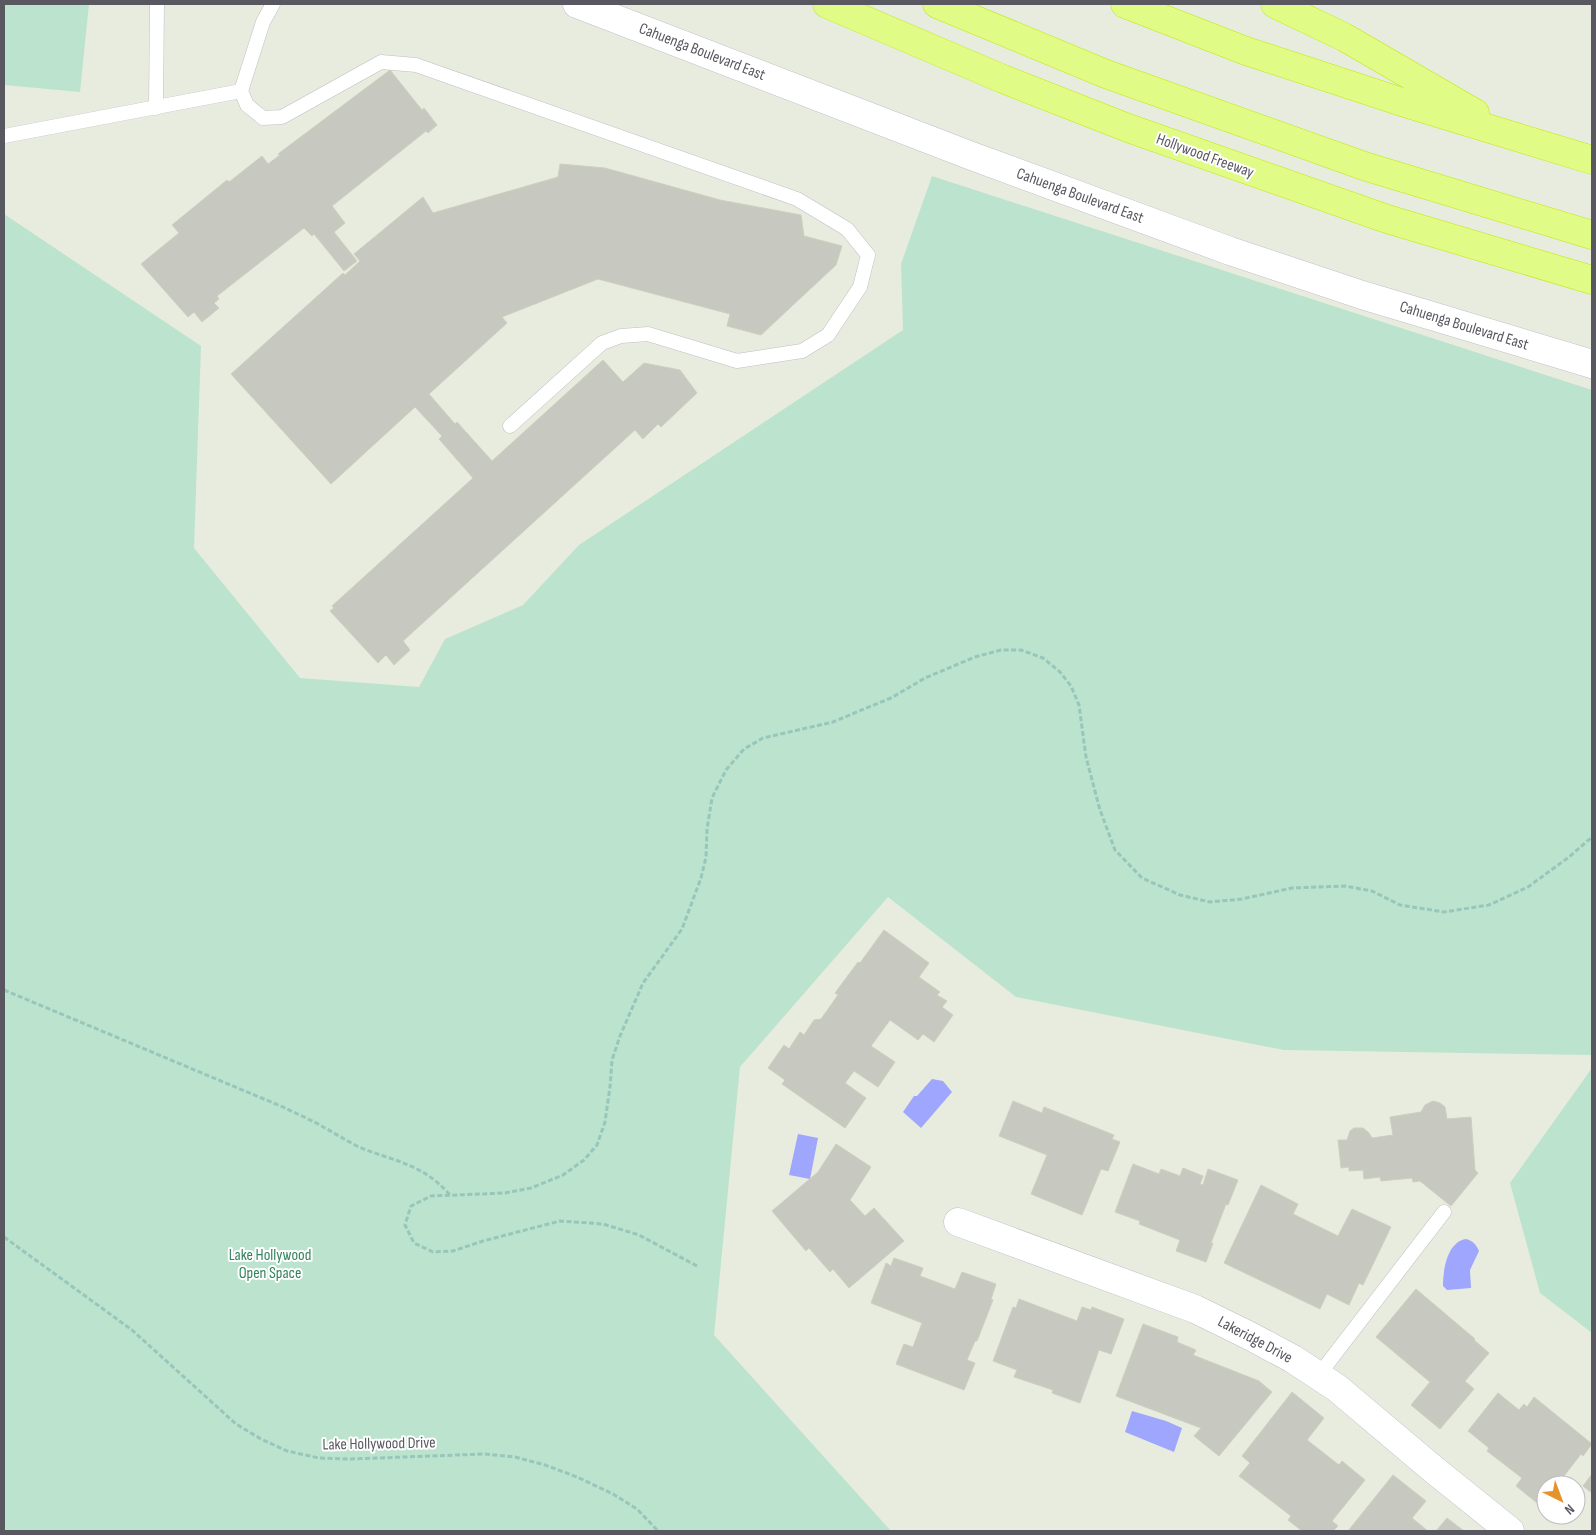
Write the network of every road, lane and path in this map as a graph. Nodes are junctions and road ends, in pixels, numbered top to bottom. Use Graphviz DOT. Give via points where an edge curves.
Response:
graph roads {
  1 [pos="157,4"];
  2 [pos="273,4"];
  3 [pos="577,4"];
  4 [pos="828,4"];
  5 [pos="937,4"];
  6 [pos="1125,4"];
  7 [pos="1275,4"];
  8 [pos="241,92"];
  9 [pos="156,108"];
  10 [pos="4,136"];
  11 [pos="1517,138"];
  12 [pos="1592,160"];
  13 [pos="1592,235"];
  14 [pos="1592,280"];
  15 [pos="1592,364"];
  16 [pos="510,426"];
  17 [pos="1592,837"];
  18 [pos="4,990"];
  19 [pos="450,1196"];
  20 [pos="1444,1212"];
  21 [pos="958,1222"];
  22 [pos="4,1237"];
  23 [pos="697,1266"];
  24 [pos="1318,1376"];
  25 [pos="658,1531"];
  26 [pos="1510,1531"];
  1 -- 9 [label="lane"];
  2 -- 8 [label="lane" via="263,22"];
  3 -- 15 [label="main road, Cahuenga Boulevard East" via="969,155 1230,251 1362,296"];
  4 -- 14 [label="highway, Hollywood Freeway" via="1128,128 1387,219"];
  5 -- 13 [label="highway" via="1106,74 1355,163"];
  6 -- 11 [label="highway" via="1246,51"];
  7 -- 11 [label="highway" via="1344,37"];
  8 -- 9 [label="lane"];
  8 -- 16 [label="lane" via="247,105 263,118 282,117 381,62 416,65 797,198 847,228 868,255 860,287 828,335 802,351 737,361 648,334 621,336 602,343"];
  9 -- 10 [label="lane"];
  11 -- 12 [label="highway"];
  17 -- 19 [label="path" via="1528,888 1489,905 1444,912 1400,905 1372,891 1345,886 1292,888 1210,902 1180,896 1142,878 1115,850 1086,757 1079,705 1071,686 1060,672 1043,658 1021,650 1001,650 975,656 856,713 825,724 763,738 744,749 726,770 712,798 704,864 682,929 644,983 620,1036 612,1060 605,1122 596,1145 584,1160 563,1175 531,1188"];
  18 -- 19 [label="path" via="420,1170 440,1184"];
  19 -- 23 [label="path" via="431,1196 410,1206 405,1225 414,1243 433,1252 453,1251 560,1221 603,1224 639,1235"];
  20 -- 24 [label="lane"];
  21 -- 24 [label="main road, Lakeridge Drive" via="1195,1310 1275,1350"];
  22 -- 25 [label="path, Lake Hollywood Drive" via="132,1330 236,1424 287,1451 319,1458 486,1454 515,1457 577,1477 613,1494 637,1509"];
  24 -- 26 [label="main road, Lakeridge Drive" via="1337,1388"];
}
